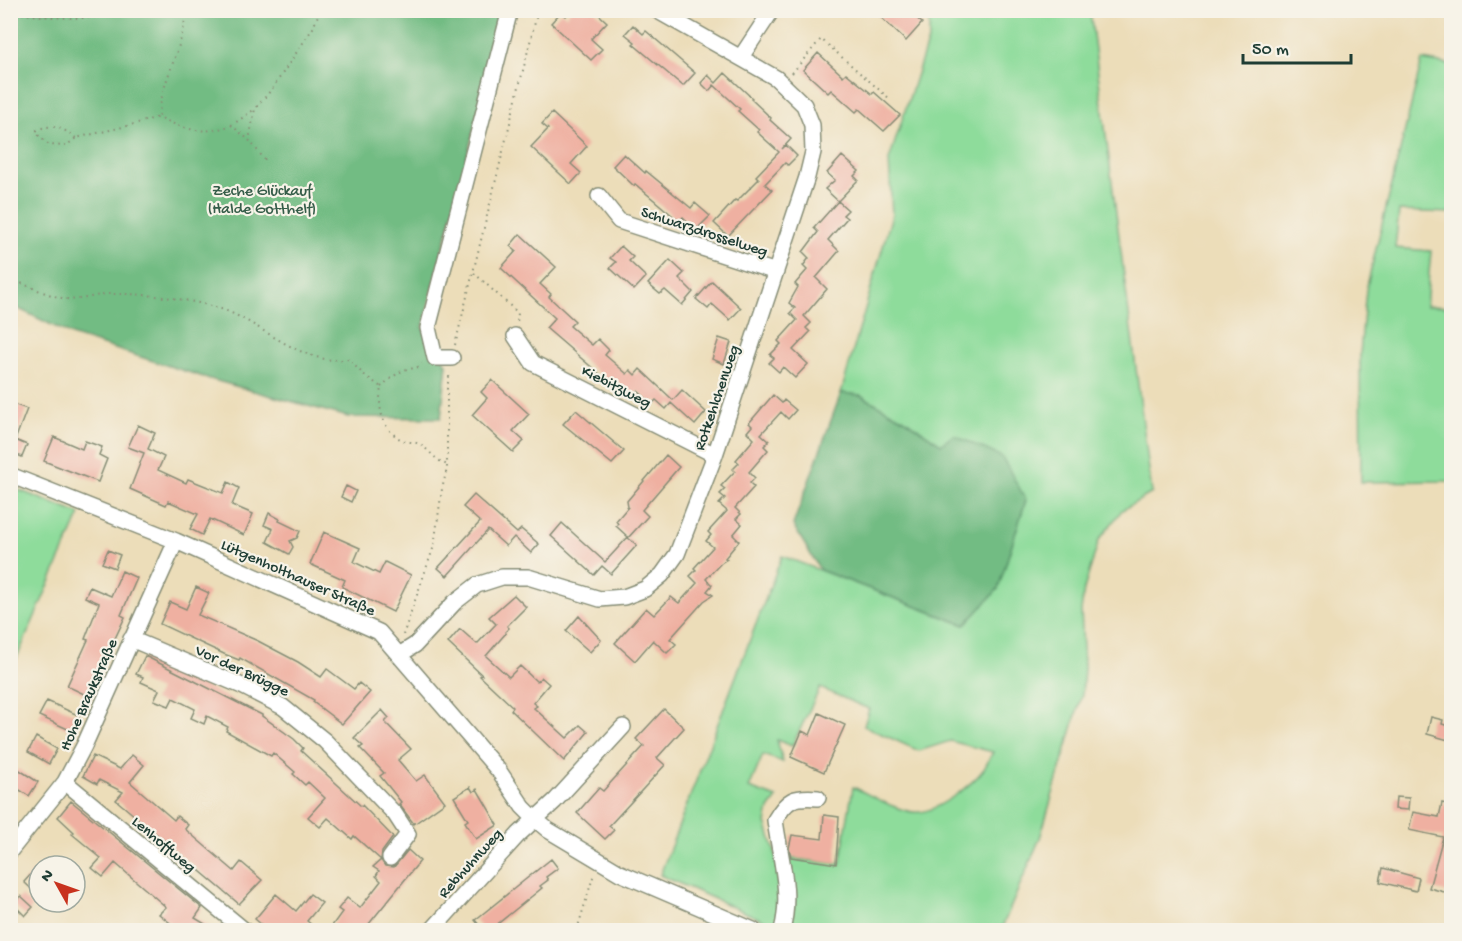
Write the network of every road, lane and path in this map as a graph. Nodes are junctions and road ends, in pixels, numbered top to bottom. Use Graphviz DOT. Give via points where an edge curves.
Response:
graph roads {
  1 [pos="120,10"];
  2 [pos="186,10"];
  3 [pos="320,10"];
  4 [pos="510,10"];
  5 [pos="538,10"];
  6 [pos="656,10"];
  7 [pos="772,10"];
  8 [pos="10,13"];
  9 [pos="741,57"];
  10 [pos="782,84"];
  11 [pos="891,100"];
  12 [pos="255,109"];
  13 [pos="159,117"];
  14 [pos="231,125"];
  15 [pos="76,138"];
  16 [pos="249,140"];
  17 [pos="265,160"];
  18 [pos="599,196"];
  19 [pos="776,272"];
  20 [pos="474,273"];
  21 [pos="10,279"];
  22 [pos="515,336"];
  23 [pos="435,358"];
  24 [pos="452,358"];
  25 [pos="381,387"];
  26 [pos="715,455"];
  27 [pos="447,465"];
  28 [pos="10,476"];
  29 [pos="176,541"];
  30 [pos="131,639"];
  31 [pos="399,655"];
  32 [pos="623,727"];
  33 [pos="65,782"];
  34 [pos="818,798"];
  35 [pos="535,819"];
  36 [pos="10,851"];
  37 [pos="390,858"];
  38 [pos="598,860"];
  39 [pos="244,930"];
  40 [pos="432,930"];
  41 [pos="577,930"];
  42 [pos="753,930"];
  43 [pos="782,930"];
  1 -- 8 [label="path" via="92,18"];
  2 -- 13 [label="path"];
  3 -- 12 [label="path" via="313,28"];
  4 -- 23 [label="street" via="428,328"];
  5 -- 20 [label="path"];
  6 -- 9 [label="street, Rotkehlchenweg"];
  7 -- 9 [label="street"];
  9 -- 10 [label="street, Rotkehlchenweg"];
  10 -- 11 [label="path" via="821,39"];
  10 -- 19 [label="street, Rotkehlchenweg" via="804,105 812,125 813,152"];
  12 -- 14 [label="path"];
  12 -- 16 [label="path"];
  13 -- 14 [label="path" via="181,129"];
  13 -- 15 [label="path"];
  14 -- 16 [label="path"];
  15 -- 15 [label="path" via="66,146 49,145 37,130 46,126 63,128"];
  16 -- 17 [label="path"];
  18 -- 19 [label="street, Schwarzdrosselweg" via="620,221"];
  19 -- 26 [label="street, Rotkehlchenweg"];
  20 -- 22 [label="path" via="518,313"];
  20 -- 24 [label="path"];
  21 -- 25 [label="path" via="68,299 132,295 178,298 221,308 281,342 318,356 348,359"];
  22 -- 26 [label="street, Kiebitzweg" via="533,363"];
  23 -- 24 [label="street"];
  23 -- 25 [label="path" via="401,372"];
  24 -- 27 [label="path" via="447,388"];
  25 -- 27 [label="path" via="380,413 386,423 400,439 420,444 433,458"];
  26 -- 31 [label="street, Rotkehlchenweg" via="677,554 662,575 645,589 624,597 600,599 528,577 502,577 477,585 455,602 415,645"];
  27 -- 31 [label="path" via="434,546 411,607"];
  28 -- 29 [label="street, Lütgenholthauser Straße"];
  29 -- 30 [label="street, Hohe Braukstraße"];
  29 -- 31 [label="street, Lütgenholthauser Straße" via="379,632"];
  30 -- 33 [label="street, Hohe Braukstraße"];
  30 -- 37 [label="street, Vor der Brügge" via="283,707 325,741 395,814 408,834"];
  31 -- 35 [label="street, Lütgenholthauser Straße"];
  32 -- 35 [label="street"];
  33 -- 36 [label="street, Hohe Braukstraße"];
  33 -- 39 [label="street, Lenhoffweg"];
  34 -- 43 [label="street" via="801,796 784,805 775,820 785,874 787,913"];
  35 -- 38 [label="street, Lütgenholthauser Straße"];
  35 -- 40 [label="street, Rebhuhnweg"];
  38 -- 41 [label="path"];
  38 -- 42 [label="street, Lütgenholthauser Straße"];
}
